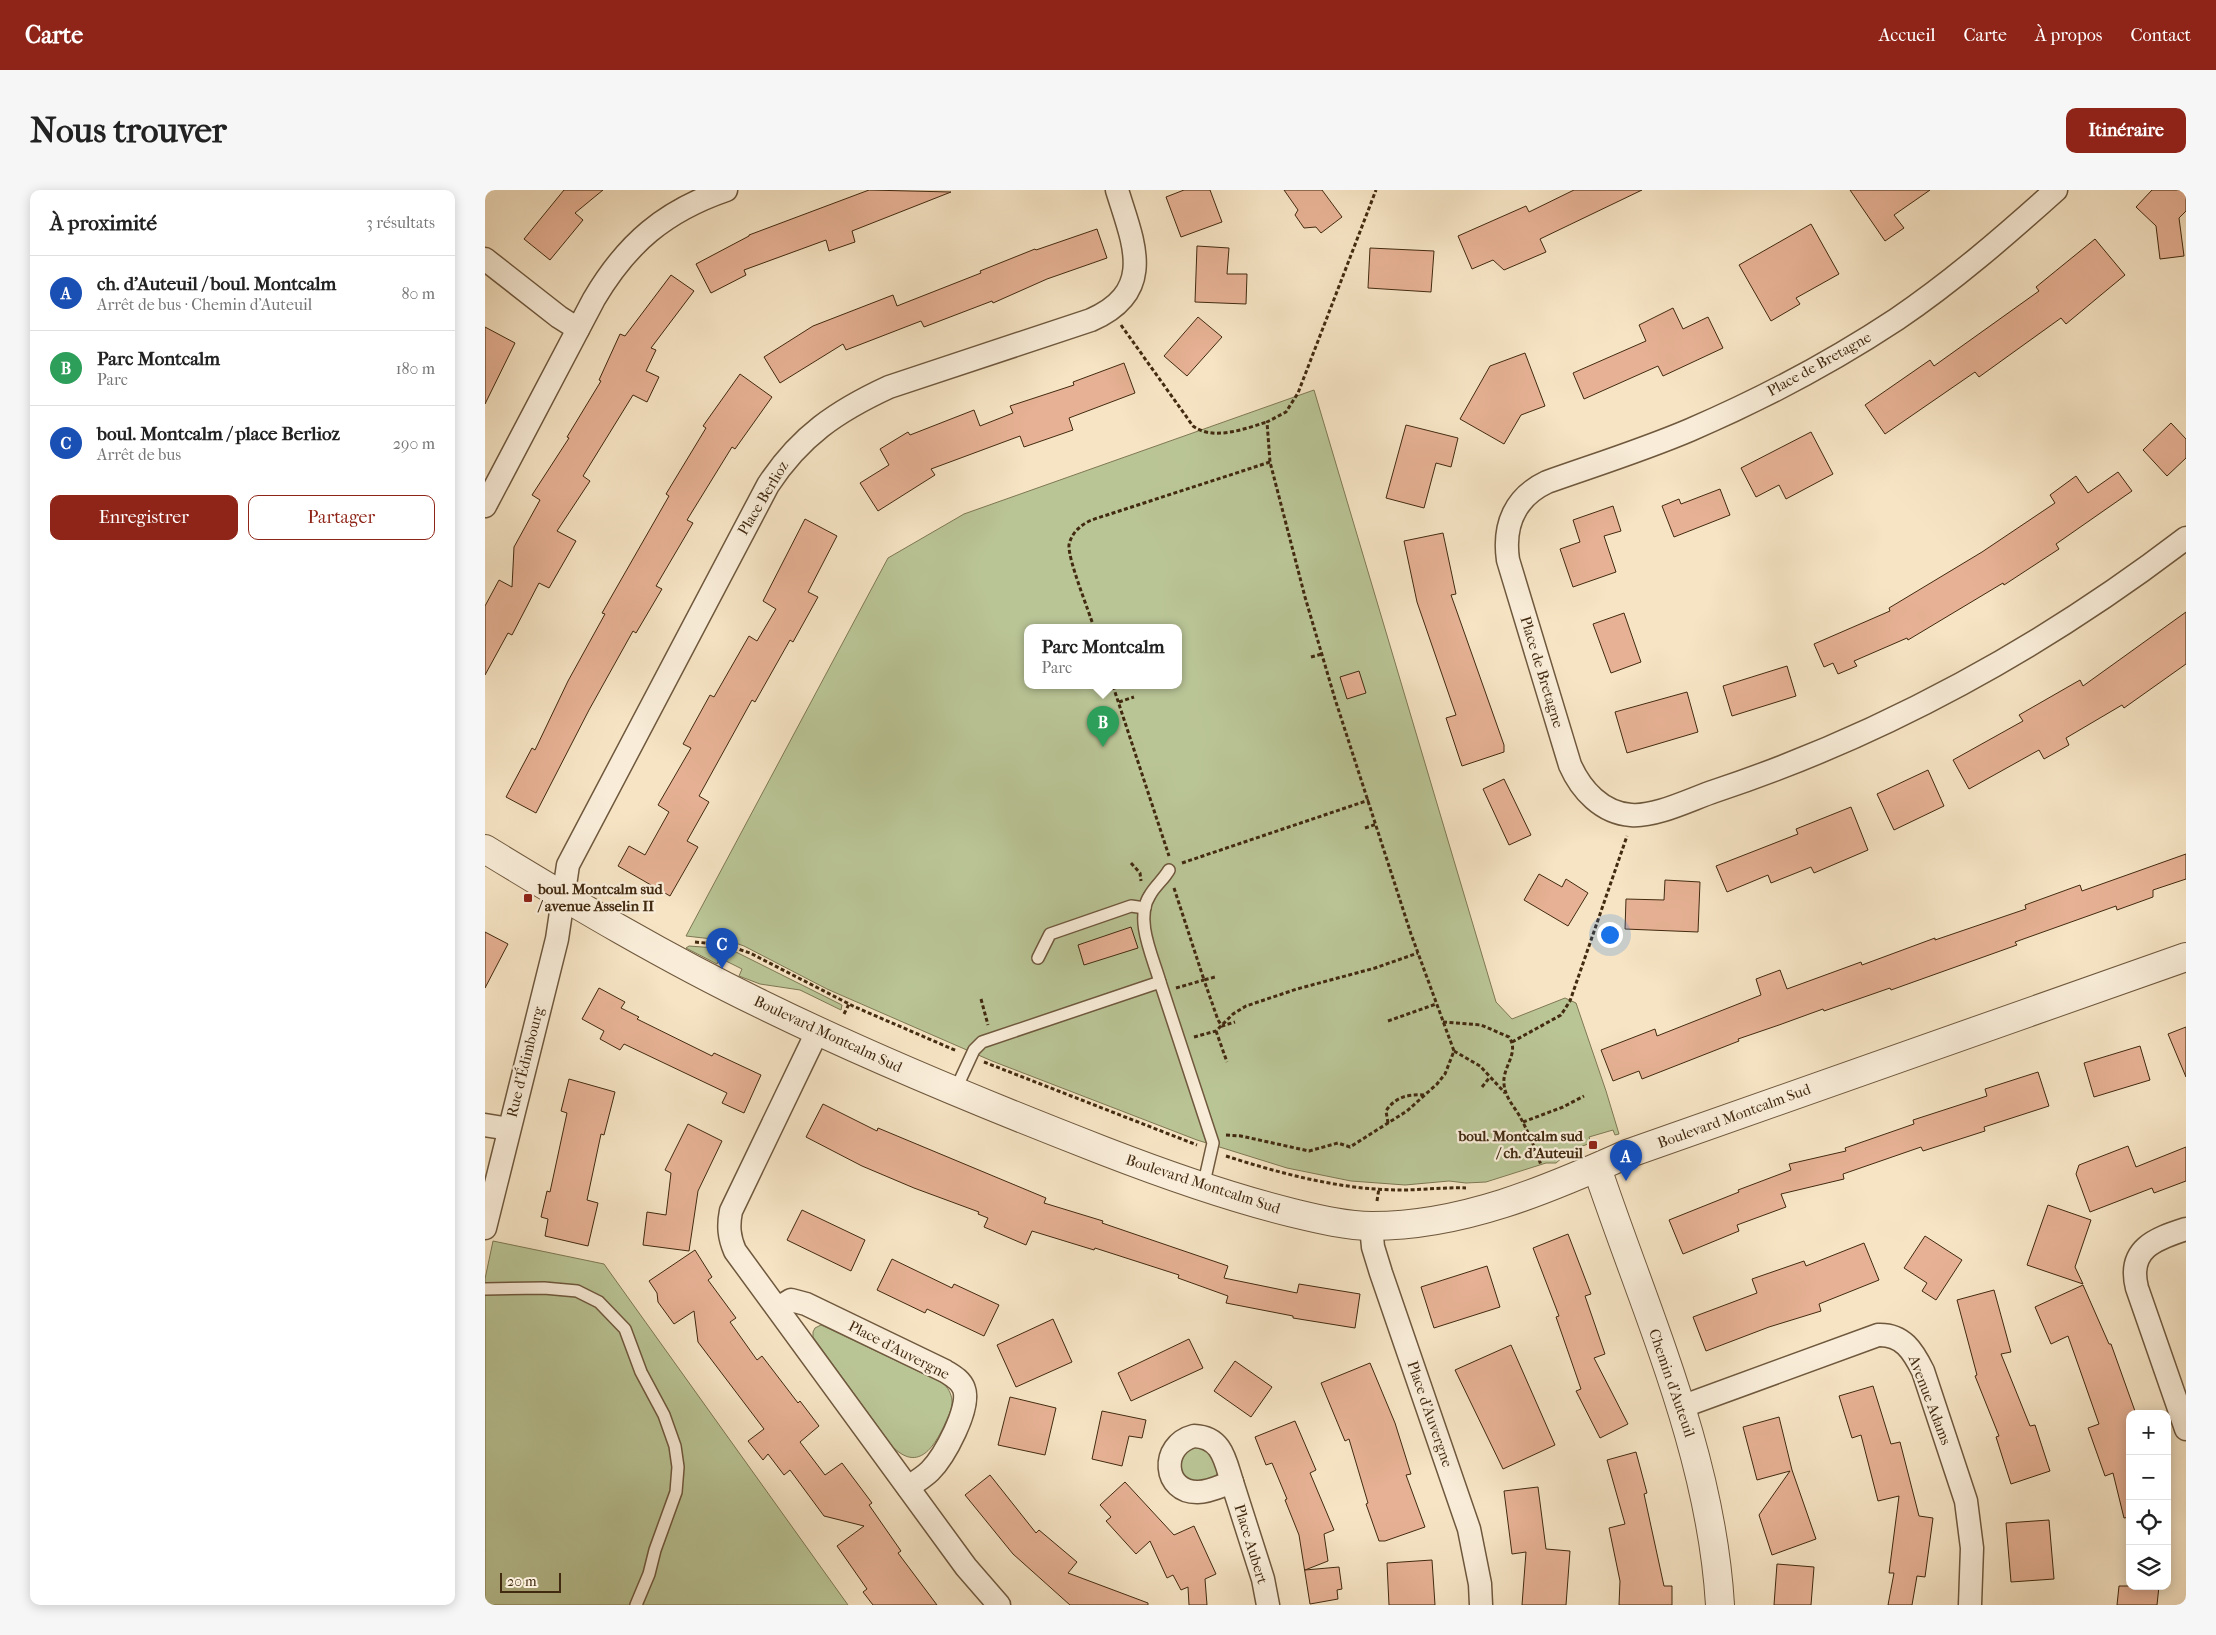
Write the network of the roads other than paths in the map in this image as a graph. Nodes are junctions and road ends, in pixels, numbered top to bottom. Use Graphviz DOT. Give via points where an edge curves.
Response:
graph roads {
  1 [pos="726,190"];
  2 [pos="1117,190"];
  3 [pos="2056,190"];
  4 [pos="485,259"];
  5 [pos="578,329"];
  6 [pos="485,506"];
  7 [pos="2186,538"];
  8 [pos="485,849"];
  9 [pos="1169,870"];
  10 [pos="563,897"];
  11 [pos="1145,908"];
  12 [pos="2186,957"];
  13 [pos="1038,958"];
  14 [pos="1160,982"];
  15 [pos="818,1030"];
  16 [pos="955,1091"];
  17 [pos="485,1125"];
  18 [pos="509,1129"];
  19 [pos="1597,1168"];
  20 [pos="1203,1187"];
  21 [pos="1374,1214"];
  22 [pos="485,1228"];
  23 [pos="2186,1228"];
  24 [pos="485,1289"];
  25 [pos="778,1308"];
  26 [pos="1681,1407"];
  27 [pos="2186,1429"];
  28 [pos="1232,1482"];
  29 [pos="909,1487"];
  30 [pos="636,1605"];
  31 [pos="999,1605"];
  32 [pos="1268,1605"];
  33 [pos="1481,1605"];
  34 [pos="1720,1605"];
  35 [pos="1970,1605"];
  1 -- 5 [label="street" via="670,215 640,239 604,282"];
  2 -- 10 [label="street, Place Berlioz" via="1136,262 1127,290 1111,310 1091,320 889,387 819,427 783,462 763,493 568,865"];
  3 -- 7 [label="street, Place de Bretagne" via="1927,297 1838,356 1722,416 1651,446 1547,482 1523,499 1508,526 1508,560 1570,765 1576,778 1593,798 1603,806 1629,815 1652,812 1747,781 1861,734 1986,670 2106,596"];
  4 -- 5 [label="street"];
  5 -- 6 [label="street"];
  8 -- 10 [label="street, Boulevard Montcalm Sud"];
  9 -- 11 [label="lane" via="1150,894"];
  10 -- 15 [label="street, Boulevard Montcalm Sud" via="681,963"];
  10 -- 18 [label="street, Rue d'Édimbourg" via="557,939"];
  11 -- 13 [label="lane" via="1131,906 1050,934"];
  11 -- 14 [label="lane" via="1144,926"];
  12 -- 19 [label="street, Boulevard Montcalm Sud" via="1627,1154"];
  14 -- 16 [label="lane" via="982,1042 974,1050"];
  14 -- 20 [label="lane" via="1213,1143"];
  15 -- 16 [label="street, Boulevard Montcalm Sud"];
  15 -- 25 [label="street" via="729,1221 735,1250"];
  16 -- 20 [label="street, Boulevard Montcalm Sud"];
  17 -- 18 [label="street"];
  18 -- 22 [label="street, Rue d'Édimbourg"];
  19 -- 21 [label="street, Boulevard Montcalm Sud" via="1455,1218"];
  19 -- 26 [label="street, Chemin d'Auteuil"];
  20 -- 21 [label="street, Boulevard Montcalm Sud" via="1335,1222"];
  21 -- 33 [label="street, Place d'Auvergne" via="1373,1247 1469,1529"];
  23 -- 27 [label="street" via="2155,1240 2141,1254 2135,1270 2137,1288"];
  24 -- 30 [label="lane" via="577,1291 599,1302 625,1330 641,1372 664,1415 675,1446 678,1467 676,1492"];
  25 -- 29 [label="street"];
  25 -- 29 [label="street, Place d'Auvergne" via="791,1300 806,1304 945,1371 961,1383 965,1408 948,1444 931,1470"];
  26 -- 34 [label="street, Chemin d'Auteuil" via="1705,1496"];
  26 -- 35 [label="street, Avenue Adams" via="1878,1335 1897,1338 1914,1352 1923,1371 1966,1501 1972,1548"];
  28 -- 32 [label="street, Place Aubert" via="1263,1579"];
  29 -- 31 [label="street"];
}
